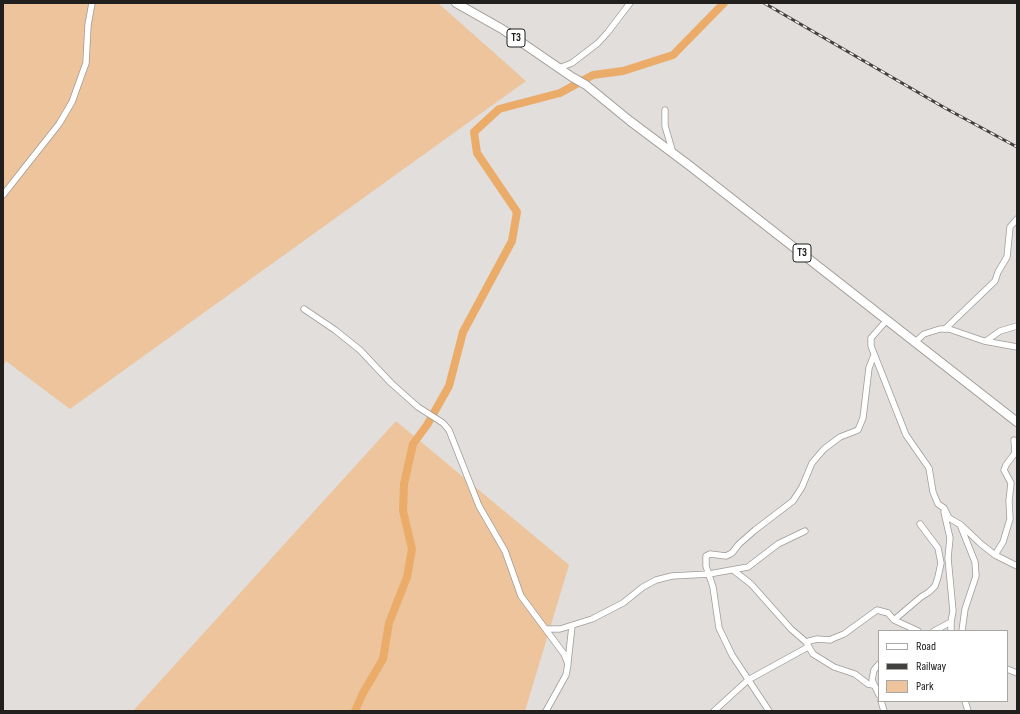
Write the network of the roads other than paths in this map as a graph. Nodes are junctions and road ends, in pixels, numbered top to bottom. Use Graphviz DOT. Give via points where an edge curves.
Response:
graph roads {
  1 [pos="92,3"];
  2 [pos="456,3"];
  3 [pos="630,3"];
  4 [pos="559,68"];
  5 [pos="665,110"];
  6 [pos="677,156"];
  7 [pos="3,195"];
  8 [pos="1017,219"];
  9 [pos="304,309"];
  10 [pos="886,321"];
  11 [pos="1017,326"];
  12 [pos="945,329"];
  13 [pos="986,341"];
  14 [pos="914,342"];
  15 [pos="1017,347"];
  16 [pos="874,355"];
  17 [pos="1017,422"];
  18 [pos="1017,441"];
  19 [pos="944,508"];
  20 [pos="920,524"];
  21 [pos="961,525"];
  22 [pos="805,531"];
  23 [pos="995,555"];
  24 [pos="1017,566"];
  25 [pos="733,570"];
  26 [pos="709,574"];
  27 [pos="894,620"];
  28 [pos="951,622"];
  29 [pos="572,626"];
  30 [pos="546,629"];
  31 [pos="916,630"];
  32 [pos="936,630"];
  33 [pos="951,630"];
  34 [pos="962,630"];
  35 [pos="807,644"];
  36 [pos="568,664"];
  37 [pos="878,665"];
  38 [pos="1008,670"];
  39 [pos="1017,674"];
  40 [pos="748,680"];
  41 [pos="874,685"];
  42 [pos="878,693"];
  43 [pos="546,711"];
  44 [pos="714,711"];
  45 [pos="769,711"];
  1 -- 7 [label="street" via="86,62 72,102 59,124"];
  2 -- 4 [label="highway, T3" via="496,25"];
  3 -- 4 [label="street" via="598,43 572,63"];
  4 -- 6 [label="highway, T3" via="586,85"];
  5 -- 6 [label="street" via="668,140"];
  6 -- 10 [label="highway, T3"];
  8 -- 12 [label="street" via="1010,228 1007,257 995,281"];
  9 -- 30 [label="street" via="360,350 391,383 449,430 480,506 505,551 521,596"];
  10 -- 14 [label="highway, T3"];
  10 -- 16 [label="street" via="871,338"];
  11 -- 13 [label="street" via="1000,331"];
  12 -- 13 [label="street"];
  12 -- 14 [label="street" via="928,332"];
  13 -- 15 [label="street"];
  14 -- 17 [label="highway, T3"];
  16 -- 19 [label="street" via="906,435 928,468 933,492 938,504"];
  16 -- 26 [label="street" via="869,368 863,418 858,430 840,437 824,449 812,463 802,487 793,500 754,530 732,553 726,556 706,556"];
  18 -- 23 [label="street" via="1014,440 1015,453 1004,467 1011,483 1010,519 1003,542"];
  19 -- 21 [label="street" via="949,518"];
  19 -- 28 [label="street" via="951,543 948,558 953,611"];
  20 -- 27 [label="street" via="938,548 941,563 938,577 935,586 929,592"];
  21 -- 23 [label="street"];
  21 -- 34 [label="street" via="975,562 976,576 965,609"];
  22 -- 25 [label="street" via="778,544 751,565"];
  23 -- 24 [label="street"];
  25 -- 26 [label="street"];
  25 -- 35 [label="street" via="751,584"];
  26 -- 29 [label="street" via="672,576 656,580 623,603"];
  26 -- 40 [label="street" via="719,628"];
  27 -- 31 [label="street"];
  27 -- 35 [label="street" via="888,613 877,610 844,634 830,640 817,639"];
  28 -- 32 [label="street"];
  28 -- 33 [label="street"];
  29 -- 30 [label="street" via="560,630"];
  29 -- 36 [label="street"];
  30 -- 36 [label="street"];
  35 -- 40 [label="street"];
  35 -- 41 [label="street" via="813,654 834,667"];
  36 -- 43 [label="street" via="566,675"];
  37 -- 41 [label="street" via="873,672"];
  38 -- 39 [label="street"];
  40 -- 44 [label="street"];
  40 -- 45 [label="street"];
  41 -- 42 [label="street"];
}
